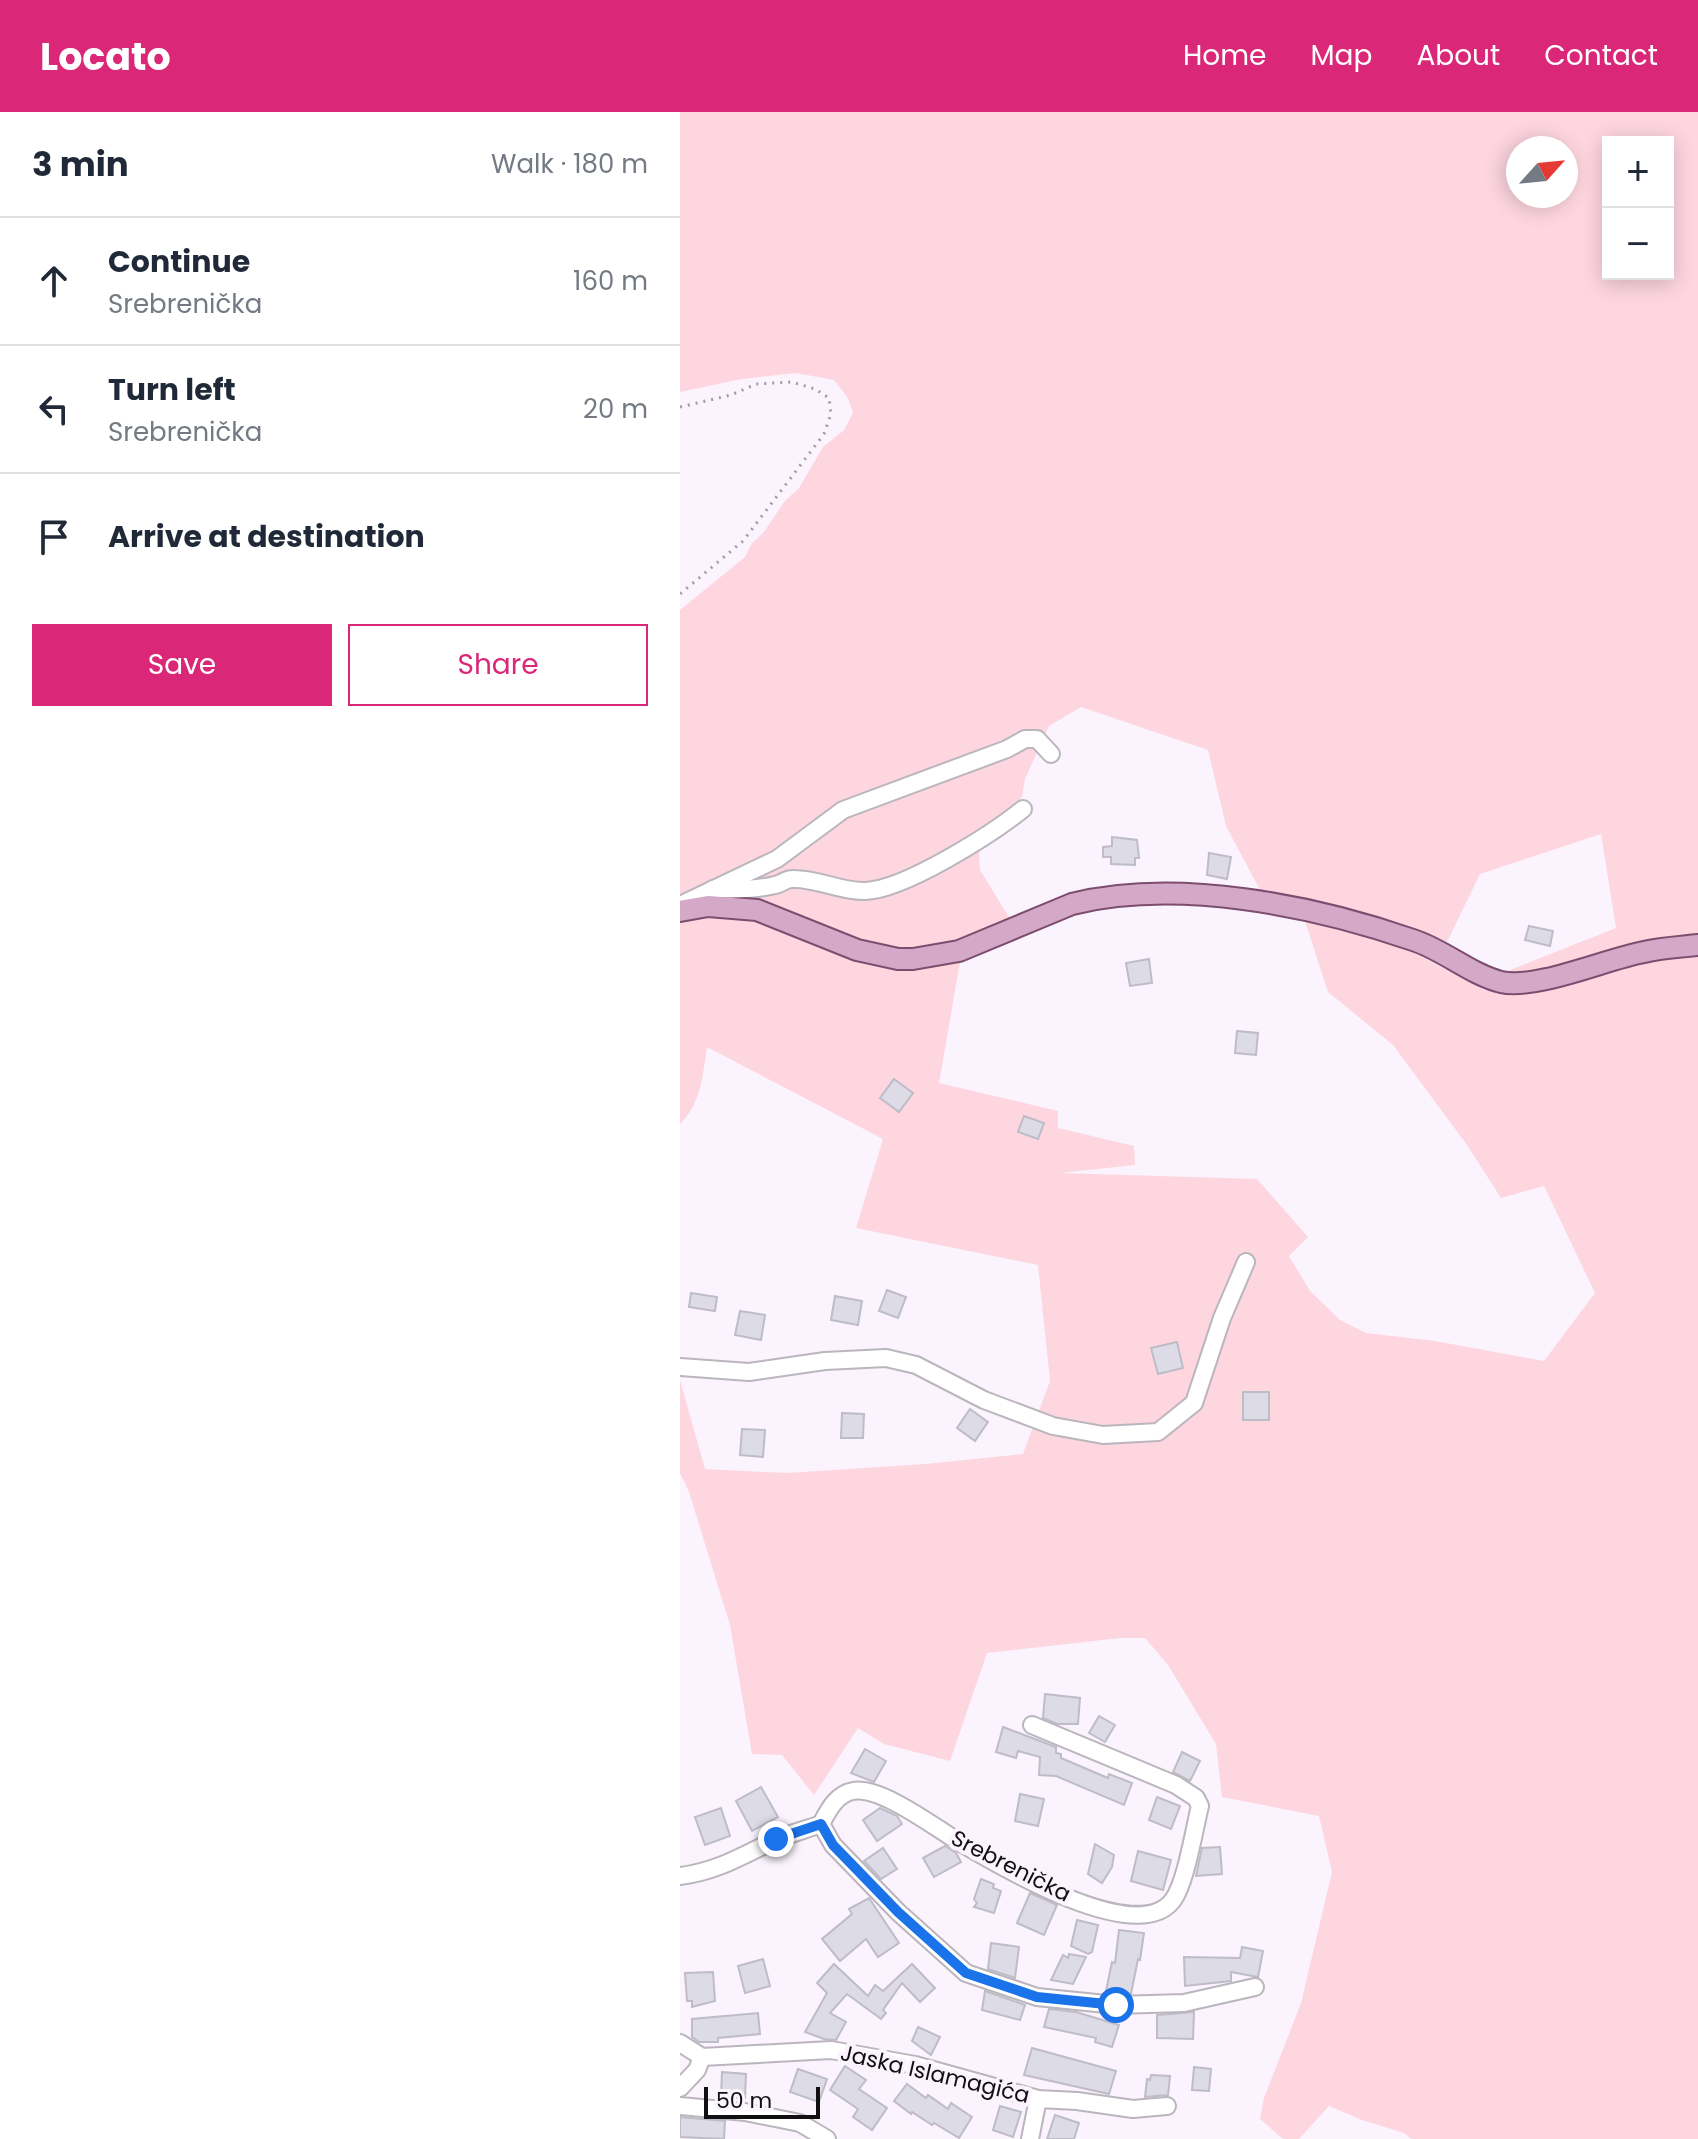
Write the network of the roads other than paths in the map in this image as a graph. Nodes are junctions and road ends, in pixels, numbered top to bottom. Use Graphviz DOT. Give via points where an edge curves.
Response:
graph roads {
  1 [pos="1051,754"];
  2 [pos="1023,809"];
  3 [pos="712,889"];
  4 [pos="680,905"];
  5 [pos="680,911"];
  6 [pos="1698,945"];
  7 [pos="1246,1262"];
  8 [pos="680,1367"];
  9 [pos="1032,1725"];
  10 [pos="821,1824"];
  11 [pos="680,1876"];
  12 [pos="1255,1987"];
  13 [pos="680,2043"];
  14 [pos="702,2057"];
  15 [pos="680,2088"];
  16 [pos="1038,2099"];
  17 [pos="680,2106"];
  18 [pos="1167,2106"];
  19 [pos="827,2139"];
  20 [pos="1030,2139"];
  1 -- 3 [label="street" via="1037,739 1025,739 843,810 777,859"];
  2 -- 3 [label="street" via="979,841 888,887 858,890 793,879 739,890"];
  3 -- 4 [label="street"];
  5 -- 6 [label="main road" via="708,906 757,910 857,950 913,959 959,951 1089,900 1204,896 1333,916 1417,941 1504,982 1531,982 1643,952"];
  7 -- 8 [label="street" via="1194,1403 1158,1432 1103,1435 1053,1426 984,1400 916,1365 886,1358 749,1372"];
  9 -- 10 [label="street, Srebrenička" via="1196,1798 1200,1806 1179,1887 1163,1909 1129,1916 1094,1907 1023,1878 866,1790 840,1797"];
  10 -- 11 [label="street" via="725,1865"];
  10 -- 12 [label="street" via="833,1845 898,1912 966,1973 1037,1997 1116,2005 1184,2003"];
  13 -- 14 [label="street"];
  14 -- 15 [label="street"];
  14 -- 16 [label="street, Jaska Islamagića" via="831,2050 915,2065"];
  16 -- 18 [label="street, Jaska Islamagića" via="1133,2109"];
  16 -- 20 [label="street"];
  17 -- 19 [label="street" via="800,2123"];
}
